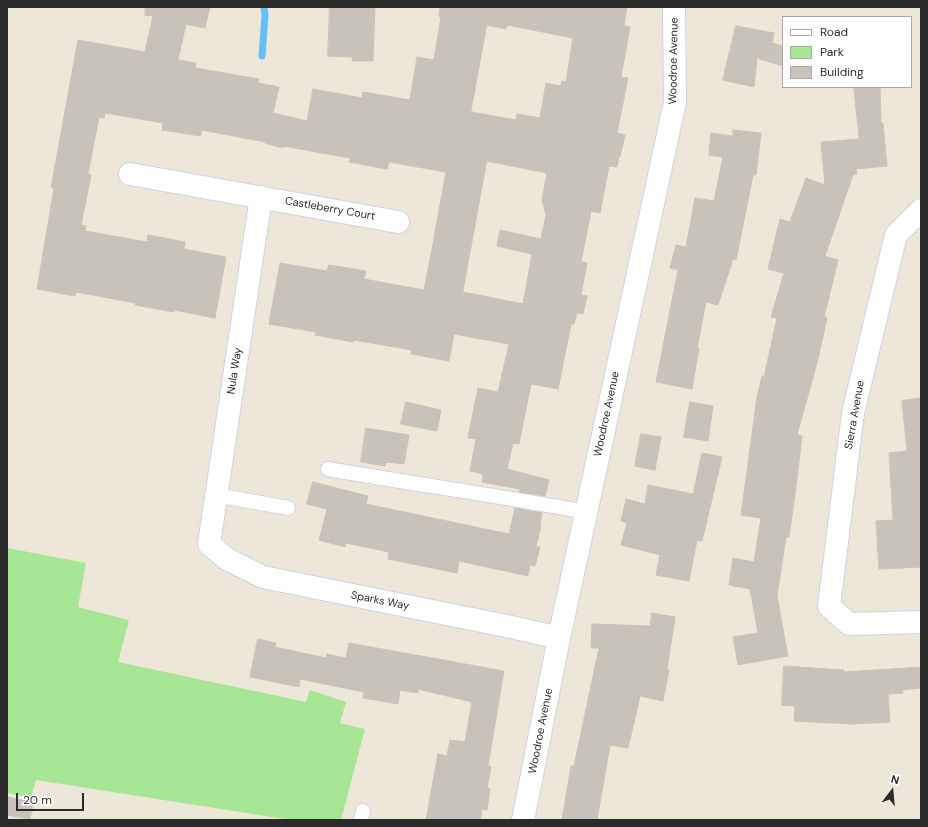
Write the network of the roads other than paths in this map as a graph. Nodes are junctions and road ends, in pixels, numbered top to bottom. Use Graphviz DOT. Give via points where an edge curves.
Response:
graph roads {
  1 [pos="674,7"];
  2 [pos="130,174"];
  3 [pos="261,197"];
  4 [pos="921,210"];
  5 [pos="398,222"];
  6 [pos="921,233"];
  7 [pos="896,235"];
  8 [pos="328,469"];
  9 [pos="216,495"];
  10 [pos="288,508"];
  11 [pos="586,512"];
  12 [pos="209,544"];
  13 [pos="921,622"];
  14 [pos="560,638"];
  15 [pos="523,820"];
  1 -- 11 [label="street, Woodroe Avenue" via="675,102"];
  2 -- 3 [label="street, Castleberry Court"];
  3 -- 5 [label="street, Castleberry Court"];
  3 -- 9 [label="street, Nula Way"];
  4 -- 7 [label="street"];
  6 -- 7 [label="street"];
  7 -- 13 [label="street, Sierra Avenue" via="853,413 829,606 849,624"];
  8 -- 11 [label="lane"];
  9 -- 10 [label="lane"];
  9 -- 12 [label="street, Nula Way"];
  11 -- 14 [label="street, Woodroe Avenue"];
  12 -- 14 [label="street, Sparks Way" via="227,559 263,577"];
  14 -- 15 [label="street, Woodroe Avenue"];
}
